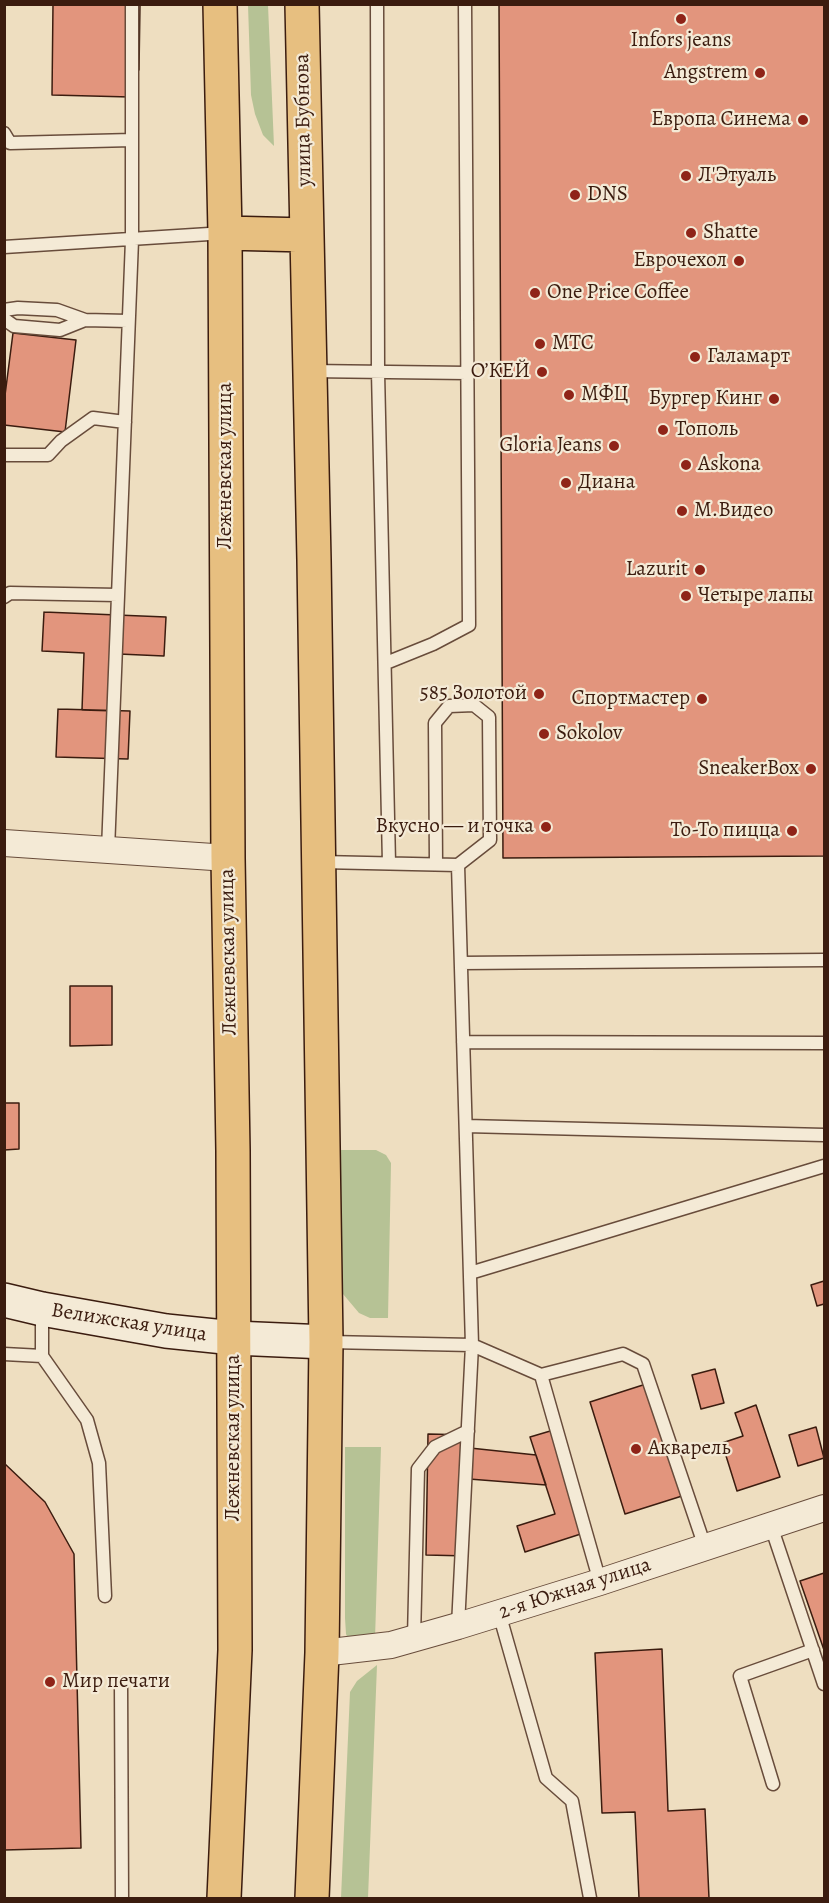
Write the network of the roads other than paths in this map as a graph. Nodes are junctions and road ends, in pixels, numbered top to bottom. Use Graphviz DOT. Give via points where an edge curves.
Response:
graph roads {
  1 [pos="132,4"];
  2 [pos="220,4"];
  3 [pos="302,4"];
  4 [pos="377,4"];
  5 [pos="465,4"];
  6 [pos="4,133"];
  7 [pos="132,140"];
  8 [pos="225,233"];
  9 [pos="307,235"];
  10 [pos="132,240"];
  11 [pos="4,248"];
  12 [pos="4,310"];
  13 [pos="4,319"];
  14 [pos="85,320"];
  15 [pos="128,321"];
  16 [pos="309,371"];
  17 [pos="378,372"];
  18 [pos="467,373"];
  19 [pos="124,422"];
  20 [pos="4,455"];
  21 [pos="118,595"];
  22 [pos="4,597"];
  23 [pos="386,663"];
  24 [pos="4,843"];
  25 [pos="108,850"];
  26 [pos="228,858"];
  27 [pos="319,862"];
  28 [pos="389,863"];
  29 [pos="436,864"];
  30 [pos="458,864"];
  31 [pos="825,960"];
  32 [pos="461,963"];
  33 [pos="463,1042"];
  34 [pos="825,1042"];
  35 [pos="466,1126"];
  36 [pos="825,1135"];
  37 [pos="825,1166"];
  38 [pos="470,1273"];
  39 [pos="4,1300"];
  40 [pos="42,1309"];
  41 [pos="234,1338"];
  42 [pos="327,1342"];
  43 [pos="472,1345"];
  44 [pos="4,1354"];
  45 [pos="42,1356"];
  46 [pos="541,1375"];
  47 [pos="468,1431"];
  48 [pos="825,1508"];
  49 [pos="771,1526"];
  50 [pos="705,1547"];
  51 [pos="600,1582"];
  52 [pos="105,1596"];
  53 [pos="499,1613"];
  54 [pos="458,1626"];
  55 [pos="414,1638"];
  56 [pos="813,1650"];
  57 [pos="322,1653"];
  58 [pos="121,1684"];
  59 [pos="825,1684"];
  60 [pos="773,1784"];
  61 [pos="122,1899"];
  62 [pos="224,1899"];
  63 [pos="312,1899"];
  64 [pos="590,1899"];
  1 -- 7 [label="lane"];
  2 -- 8 [label="highway, Лежневская улица"];
  3 -- 9 [label="highway, улица Бубнова"];
  4 -- 17 [label="lane"];
  5 -- 18 [label="lane"];
  6 -- 7 [label="lane" via="10,143"];
  7 -- 10 [label="lane"];
  8 -- 9 [label="highway"];
  8 -- 10 [label="lane"];
  8 -- 26 [label="highway, Лежневская улица"];
  9 -- 16 [label="highway"];
  10 -- 11 [label="lane"];
  10 -- 15 [label="lane"];
  12 -- 14 [label="lane" via="57,310"];
  13 -- 14 [label="lane" via="14,326 60,330"];
  14 -- 15 [label="lane"];
  15 -- 19 [label="lane"];
  16 -- 17 [label="lane"];
  16 -- 27 [label="highway"];
  17 -- 18 [label="lane"];
  17 -- 23 [label="lane"];
  18 -- 23 [label="lane" via="469,625"];
  19 -- 20 [label="lane" via="93,418 48,455"];
  19 -- 21 [label="lane"];
  21 -- 22 [label="lane" via="10,592"];
  21 -- 25 [label="lane"];
  23 -- 28 [label="lane"];
  24 -- 25 [label="street"];
  25 -- 26 [label="street"];
  26 -- 41 [label="highway, Лежневская улица"];
  27 -- 28 [label="lane"];
  27 -- 42 [label="highway"];
  28 -- 29 [label="lane"];
  29 -- 30 [label="lane"];
  29 -- 30 [label="lane" via="435,723 449,706 474,705 489,717 490,840"];
  30 -- 32 [label="lane"];
  31 -- 32 [label="lane"];
  32 -- 33 [label="lane"];
  33 -- 34 [label="lane"];
  33 -- 35 [label="lane"];
  35 -- 36 [label="lane"];
  35 -- 38 [label="lane"];
  37 -- 38 [label="lane"];
  38 -- 43 [label="lane"];
  39 -- 40 [label="main road, Велижская улица"];
  40 -- 41 [label="main road, Велижская улица" via="166,1331"];
  40 -- 45 [label="lane"];
  41 -- 42 [label="main road, Велижская улица"];
  41 -- 62 [label="highway, Лежневская улица" via="235,1650"];
  42 -- 43 [label="lane"];
  42 -- 57 [label="highway"];
  43 -- 46 [label="lane"];
  43 -- 47 [label="lane"];
  44 -- 45 [label="lane"];
  45 -- 52 [label="lane" via="87,1420 99,1463"];
  46 -- 50 [label="lane" via="623,1354 643,1364"];
  46 -- 51 [label="lane"];
  47 -- 54 [label="lane"];
  47 -- 55 [label="lane" via="435,1447 418,1469"];
  48 -- 49 [label="street, 2-я Южная улица"];
  49 -- 50 [label="street, 2-я Южная улица"];
  49 -- 56 [label="lane"];
  50 -- 51 [label="street, 2-я Южная улица"];
  51 -- 53 [label="street, 2-я Южная улица"];
  53 -- 54 [label="street, 2-я Южная улица"];
  53 -- 64 [label="lane" via="546,1778 572,1801"];
  54 -- 55 [label="street, 2-я Южная улица"];
  55 -- 57 [label="street, 2-я Южная улица" via="391,1645"];
  56 -- 59 [label="lane"];
  56 -- 60 [label="lane" via="740,1676"];
  57 -- 63 [label="highway"];
  58 -- 61 [label="lane"];
}
